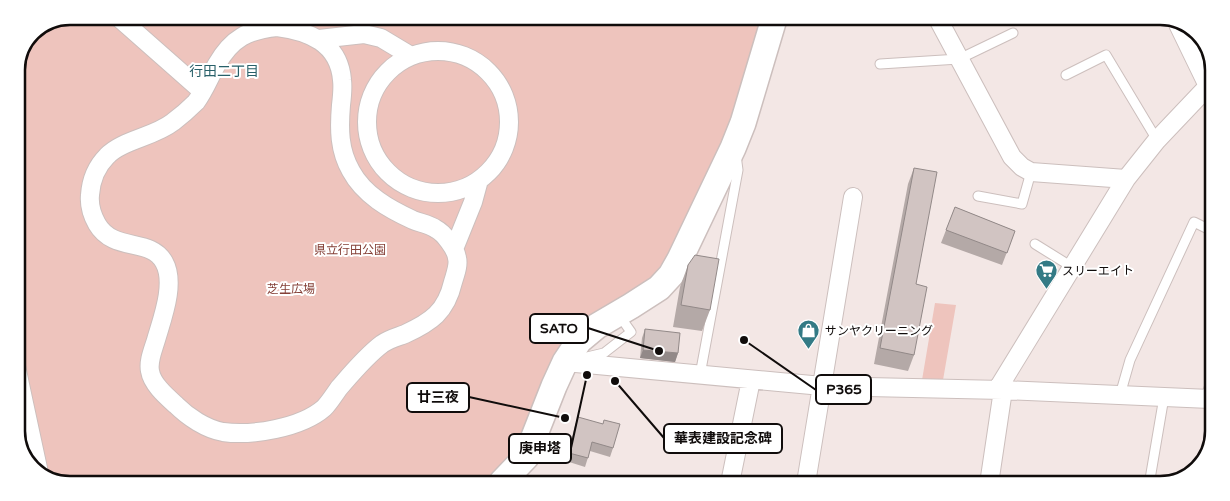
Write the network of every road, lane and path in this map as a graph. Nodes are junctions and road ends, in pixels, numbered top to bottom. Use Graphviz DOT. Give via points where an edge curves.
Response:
graph roads {
  1 [pos="127,25"];
  2 [pos="772,25"];
  3 [pos="941,25"];
  4 [pos="1012,33"];
  5 [pos="1185,33"];
  6 [pos="319,39"];
  7 [pos="411,56"];
  8 [pos="959,59"];
  9 [pos="880,64"];
  10 [pos="1205,71"];
  11 [pos="1066,75"];
  12 [pos="1205,89"];
  13 [pos="202,91"];
  14 [pos="1157,140"];
  15 [pos="733,148"];
  16 [pos="1031,172"];
  17 [pos="1126,179"];
  18 [pos="479,180"];
  19 [pos="978,196"];
  20 [pos="853,197"];
  21 [pos="1205,227"];
  22 [pos="1035,244"];
  23 [pos="454,249"];
  24 [pos="1072,267"];
  25 [pos="565,362"];
  26 [pos="700,375"];
  27 [pos="751,380"];
  28 [pos="822,386"];
  29 [pos="1000,390"];
  30 [pos="1205,394"];
  31 [pos="1120,395"];
  32 [pos="1164,397"];
  33 [pos="25,408"];
  34 [pos="36,461"];
  35 [pos="508,476"];
  36 [pos="731,476"];
  37 [pos="807,476"];
  38 [pos="990,476"];
  39 [pos="1151,476"];
  1 -- 13 [label="street"];
  2 -- 15 [label="street"];
  3 -- 8 [label="street"];
  4 -- 8 [label="lane"];
  5 -- 10 [label="street"];
  6 -- 7 [label="street" via="364,34 381,38"];
  6 -- 13 [label="street" via="296,29 277,27 259,28 244,34 218,62"];
  6 -- 23 [label="street" via="329,47 338,62 342,80 340,144 360,186 384,206 438,229"];
  7 -- 18 [label="street" via="422,51 450,52 475,62 496,81 508,105 508,134 500,161"];
  7 -- 18 [label="street" via="396,63 377,84 367,109 368,138 379,163 399,182 425,192 452,192"];
  8 -- 9 [label="lane"];
  8 -- 16 [label="street" via="1012,157"];
  11 -- 14 [label="lane" via="1106,56"];
  12 -- 14 [label="street"];
  13 -- 23 [label="street" via="170,125 107,155 96,171 90,192 94,219 107,236 124,244 138,244 163,259 168,272 167,297 150,370 155,383 186,415 218,431 253,432 278,430 323,409 363,361 384,343 436,316 452,288 458,260"];
  14 -- 17 [label="street"];
  15 -- 25 [label="street" via="670,275 644,298 587,334"];
  15 -- 26 [label="lane" via="738,170"];
  16 -- 17 [label="street"];
  16 -- 19 [label="lane" via="1022,204"];
  17 -- 24 [label="street"];
  18 -- 23 [label="street"];
  20 -- 28 [label="street"];
  21 -- 31 [label="lane" via="1194,222 1130,360"];
  22 -- 24 [label="lane"];
  24 -- 29 [label="street"];
  25 -- 26 [label="street"];
  25 -- 35 [label="street" via="526,457"];
  26 -- 27 [label="street"];
  27 -- 28 [label="street"];
  27 -- 36 [label="street"];
  28 -- 29 [label="street"];
  28 -- 37 [label="street"];
  29 -- 31 [label="street"];
  29 -- 38 [label="street"];
  30 -- 32 [label="street"];
  31 -- 32 [label="street"];
  32 -- 39 [label="lane"];
  33 -- 34 [label="street"];
}
